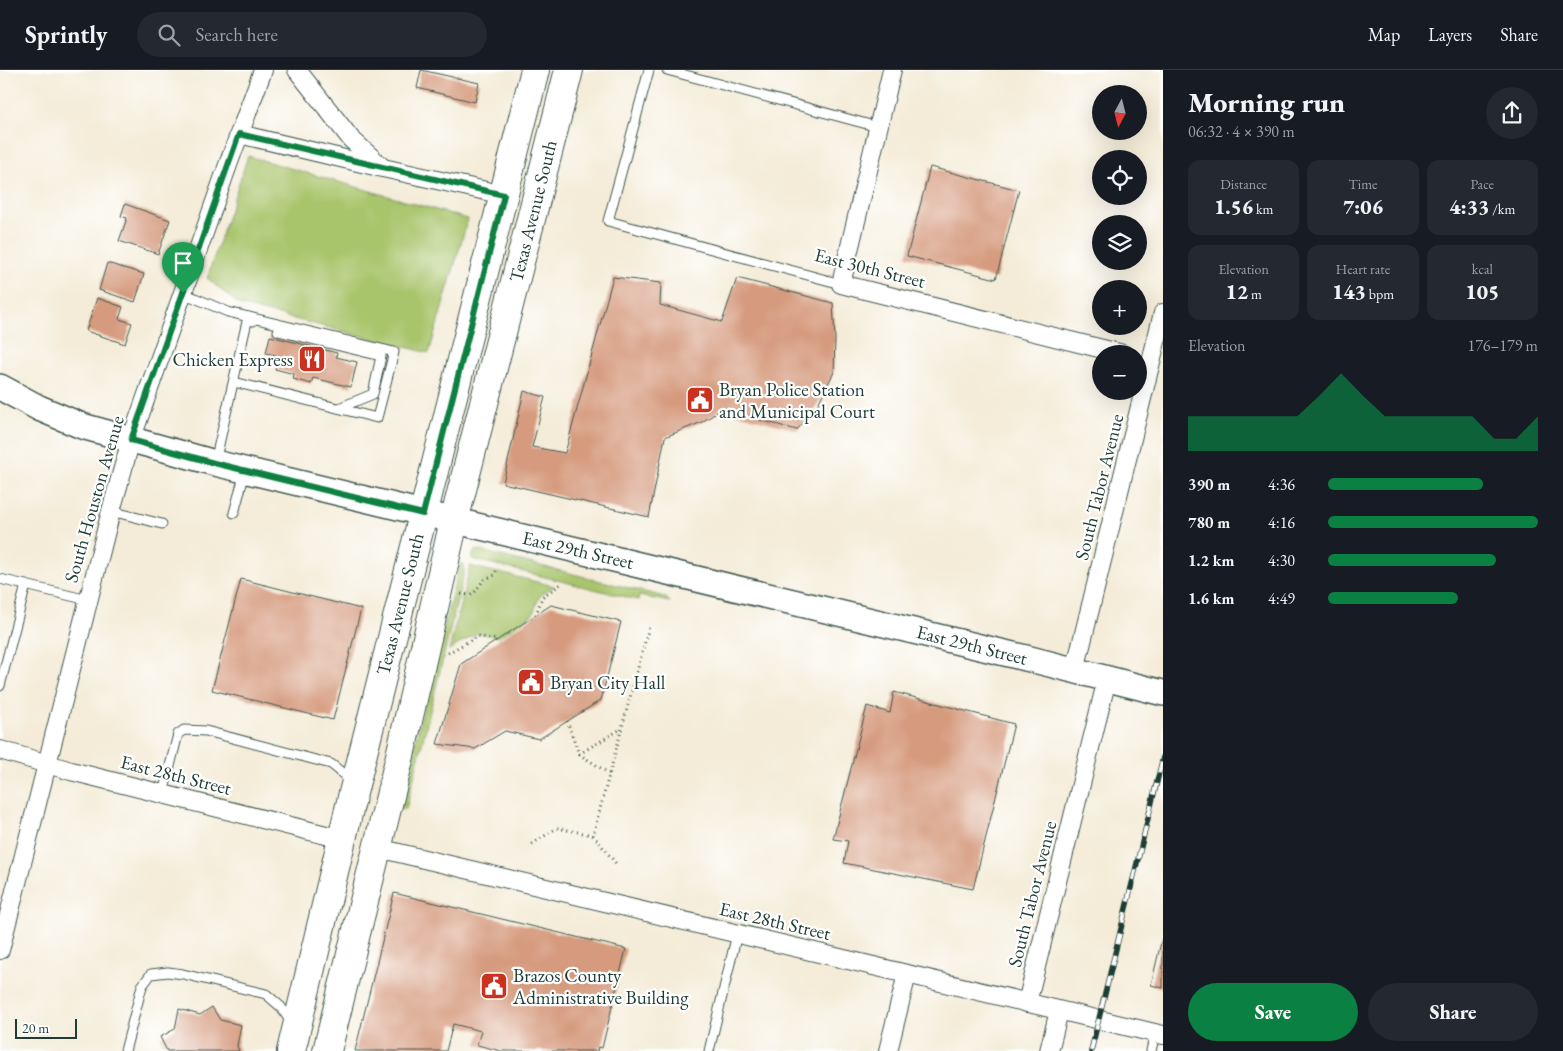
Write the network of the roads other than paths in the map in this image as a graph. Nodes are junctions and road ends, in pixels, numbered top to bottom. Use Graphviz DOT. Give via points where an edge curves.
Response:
graph roads {
  1 [pos="263,70"];
  2 [pos="298,70"];
  3 [pos="535,70"];
  4 [pos="568,70"];
  5 [pos="649,70"];
  6 [pos="667,70"];
  7 [pos="892,70"];
  8 [pos="878,126"];
  9 [pos="239,134"];
  10 [pos="383,168"];
  11 [pos="504,195"];
  12 [pos="841,284"];
  13 [pos="183,293"];
  14 [pos="1163,313"];
  15 [pos="248,317"];
  16 [pos="1092,346"];
  17 [pos="1147,354"];
  18 [pos="234,382"];
  19 [pos="0,387"];
  20 [pos="1136,400"];
  21 [pos="339,408"];
  22 [pos="131,440"];
  23 [pos="214,463"];
  24 [pos="246,470"];
  25 [pos="110,511"];
  26 [pos="234,512"];
  27 [pos="423,514"];
  28 [pos="454,521"];
  29 [pos="162,524"];
  30 [pos="0,579"];
  31 [pos="26,585"];
  32 [pos="88,600"];
  33 [pos="1075,670"];
  34 [pos="1106,679"];
  35 [pos="0,686"];
  36 [pos="1163,693"];
  37 [pos="0,750"];
  38 [pos="47,763"];
  39 [pos="353,793"];
  40 [pos="163,794"];
  41 [pos="342,839"];
  42 [pos="378,848"];
  43 [pos="736,934"];
  44 [pos="0,950"];
  45 [pos="907,974"];
  46 [pos="1027,1003"];
  47 [pos="1059,1011"];
  48 [pos="1159,1034"];
  49 [pos="294,1041"];
  50 [pos="125,1051"];
  51 [pos="327,1051"];
  52 [pos="709,1051"];
  53 [pos="888,1051"];
  54 [pos="1049,1051"];
  55 [pos="1151,1051"];
  1 -- 9 [label="street, South Houston Avenue"];
  2 -- 10 [label="street" via="352,138"];
  3 -- 11 [label="main road, Texas Avenue South"];
  4 -- 28 [label="main road, Texas Avenue South"];
  5 -- 12 [label="lane, East 30th Street" via="608,221"];
  6 -- 8 [label="lane"];
  7 -- 8 [label="street"];
  8 -- 12 [label="street"];
  9 -- 10 [label="street"];
  9 -- 13 [label="street, South Houston Avenue"];
  10 -- 11 [label="street"];
  11 -- 27 [label="main road, Texas Avenue South"];
  12 -- 16 [label="street, East 30th Street"];
  13 -- 15 [label="lane"];
  13 -- 22 [label="street, South Houston Avenue"];
  14 -- 17 [label="street, South Tabor Avenue"];
  15 -- 18 [label="lane"];
  15 -- 21 [label="lane" via="260,326 381,356 373,394"];
  15 -- 21 [label="lane" via="394,352 377,418"];
  18 -- 21 [label="lane"];
  18 -- 23 [label="lane"];
  19 -- 22 [label="street, East 29th Street" via="82,426"];
  20 -- 33 [label="street, South Tabor Avenue"];
  22 -- 23 [label="street, East 29th Street"];
  22 -- 25 [label="street, South Houston Avenue"];
  23 -- 24 [label="street, East 29th Street"];
  24 -- 26 [label="lane"];
  24 -- 27 [label="street, East 29th Street"];
  25 -- 29 [label="lane"];
  25 -- 32 [label="street, South Houston Avenue"];
  27 -- 28 [label="street, East 29th Street"];
  27 -- 39 [label="main road, Texas Avenue South"];
  28 -- 33 [label="street, East 29th Street"];
  28 -- 42 [label="main road, Texas Avenue South"];
  30 -- 31 [label="lane"];
  31 -- 32 [label="lane"];
  31 -- 35 [label="lane"];
  32 -- 38 [label="street, South Houston Avenue"];
  33 -- 34 [label="street, East 29th Street"];
  34 -- 36 [label="street, East 29th Street"];
  34 -- 46 [label="street, South Tabor Avenue"];
  37 -- 38 [label="street, East 28th Street"];
  38 -- 40 [label="street, East 28th Street"];
  38 -- 44 [label="street, South Houston Avenue"];
  39 -- 40 [label="lane" via="345,775 331,764 206,731 184,730 178,734"];
  39 -- 41 [label="main road, Texas Avenue South"];
  40 -- 41 [label="street, East 28th Street"];
  41 -- 49 [label="main road, Texas Avenue South"];
  42 -- 43 [label="street, East 28th Street"];
  42 -- 51 [label="main road, Texas Avenue South"];
  43 -- 45 [label="street, East 28th Street"];
  43 -- 52 [label="lane"];
  45 -- 46 [label="street, East 28th Street"];
  45 -- 53 [label="street"];
  46 -- 47 [label="street, East 28th Street"];
  47 -- 48 [label="street, East 28th Street"];
  47 -- 54 [label="street"];
  48 -- 55 [label="lane"];
  49 -- 50 [label="lane" via="281,1007 266,994 168,972 151,974 142,986"];
}
